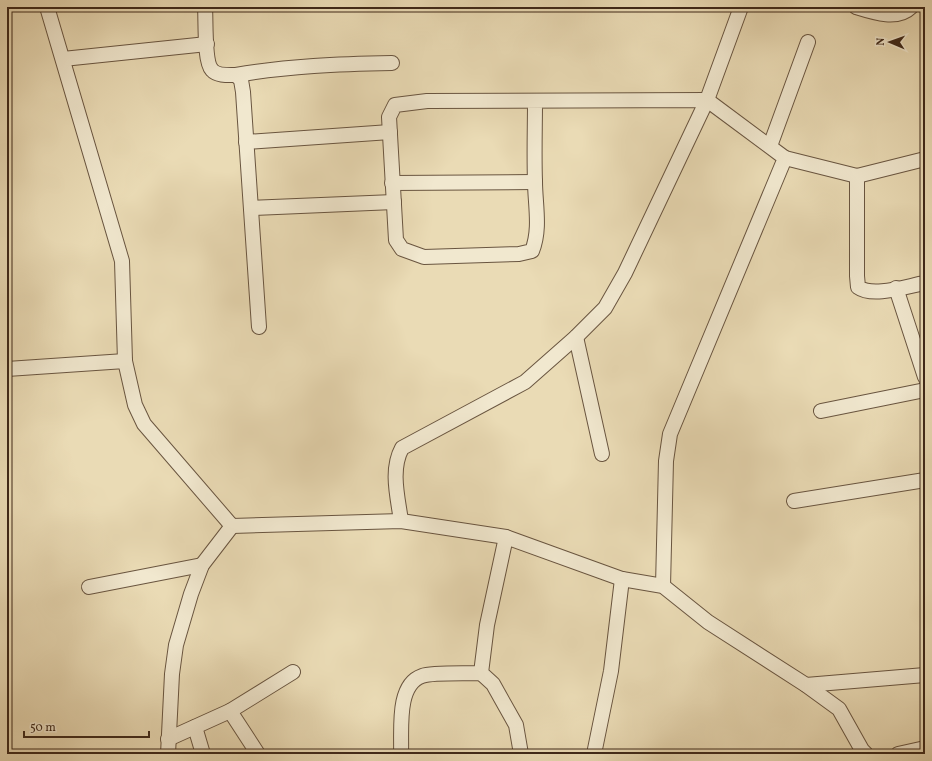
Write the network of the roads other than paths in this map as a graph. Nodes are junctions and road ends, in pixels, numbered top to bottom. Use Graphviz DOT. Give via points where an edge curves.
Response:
graph roads {
  1 [pos="47,7"];
  2 [pos="205,7"];
  3 [pos="741,7"];
  4 [pos="856,7"];
  5 [pos="912,7"];
  6 [pos="808,42"];
  7 [pos="207,44"];
  8 [pos="63,59"];
  9 [pos="392,63"];
  10 [pos="236,75"];
  11 [pos="707,100"];
  12 [pos="536,101"];
  13 [pos="390,132"];
  14 [pos="246,142"];
  15 [pos="770,146"];
  16 [pos="785,158"];
  17 [pos="925,159"];
  18 [pos="858,176"];
  19 [pos="392,182"];
  20 [pos="535,182"];
  21 [pos="394,202"];
  22 [pos="251,208"];
  23 [pos="925,283"];
  24 [pos="896,288"];
  25 [pos="259,327"];
  26 [pos="576,336"];
  27 [pos="125,361"];
  28 [pos="7,369"];
  29 [pos="925,377"];
  30 [pos="925,390"];
  31 [pos="821,411"];
  32 [pos="602,454"];
  33 [pos="925,480"];
  34 [pos="794,501"];
  35 [pos="400,522"];
  36 [pos="232,526"];
  37 [pos="506,537"];
  38 [pos="202,565"];
  39 [pos="622,579"];
  40 [pos="663,586"];
  41 [pos="88,587"];
  42 [pos="293,672"];
  43 [pos="481,673"];
  44 [pos="925,675"];
  45 [pos="806,684"];
  46 [pos="230,711"];
  47 [pos="195,727"];
  48 [pos="168,739"];
  49 [pos="925,748"];
  50 [pos="861,753"];
  51 [pos="168,754"];
  52 [pos="204,754"];
  53 [pos="258,754"];
  54 [pos="401,754"];
  55 [pos="521,754"];
  56 [pos="594,754"];
  57 [pos="898,754"];
  1 -- 8 [label="street"];
  2 -- 7 [label="street"];
  3 -- 11 [label="street"];
  4 -- 5 [label="street" via="896,15"];
  6 -- 15 [label="street"];
  7 -- 8 [label="street"];
  7 -- 10 [label="street" via="211,70 217,74"];
  8 -- 27 [label="street" via="122,261"];
  9 -- 10 [label="street" via="314,65"];
  10 -- 14 [label="street" via="241,80 243,92"];
  11 -- 12 [label="street"];
  11 -- 15 [label="street"];
  11 -- 26 [label="street" via="625,273 605,308"];
  12 -- 13 [label="street" via="427,101 395,105 389,117"];
  12 -- 20 [label="street"];
  13 -- 14 [label="street"];
  13 -- 19 [label="street"];
  14 -- 22 [label="street"];
  15 -- 16 [label="street"];
  16 -- 18 [label="street"];
  16 -- 40 [label="street" via="670,434 666,461"];
  17 -- 18 [label="street"];
  18 -- 24 [label="street" via="858,287 864,291 876,292"];
  19 -- 20 [label="street"];
  19 -- 21 [label="street"];
  20 -- 21 [label="street" via="536,241 532,251 519,254 424,257 415,255 402,249 396,240"];
  21 -- 22 [label="street"];
  22 -- 25 [label="street"];
  23 -- 24 [label="street"];
  24 -- 29 [label="street"];
  26 -- 32 [label="street"];
  26 -- 35 [label="street" via="525,382 402,448 396,458 395,471"];
  27 -- 28 [label="street"];
  27 -- 36 [label="street" via="135,405 144,424"];
  30 -- 31 [label="street"];
  33 -- 34 [label="street"];
  35 -- 36 [label="street"];
  35 -- 37 [label="street"];
  36 -- 38 [label="street"];
  37 -- 39 [label="street"];
  37 -- 43 [label="street" via="487,625"];
  38 -- 41 [label="street"];
  38 -- 48 [label="street" via="176,645"];
  39 -- 40 [label="street"];
  39 -- 56 [label="street" via="611,671"];
  40 -- 45 [label="street" via="708,622"];
  42 -- 46 [label="street"];
  43 -- 54 [label="street" via="423,676 410,682 404,697"];
  43 -- 55 [label="street" via="493,684 516,725"];
  44 -- 45 [label="street"];
  45 -- 50 [label="street" via="839,709"];
  46 -- 47 [label="street"];
  46 -- 53 [label="street"];
  47 -- 48 [label="street"];
  47 -- 52 [label="street"];
  48 -- 51 [label="street"];
  49 -- 57 [label="street"];
}
